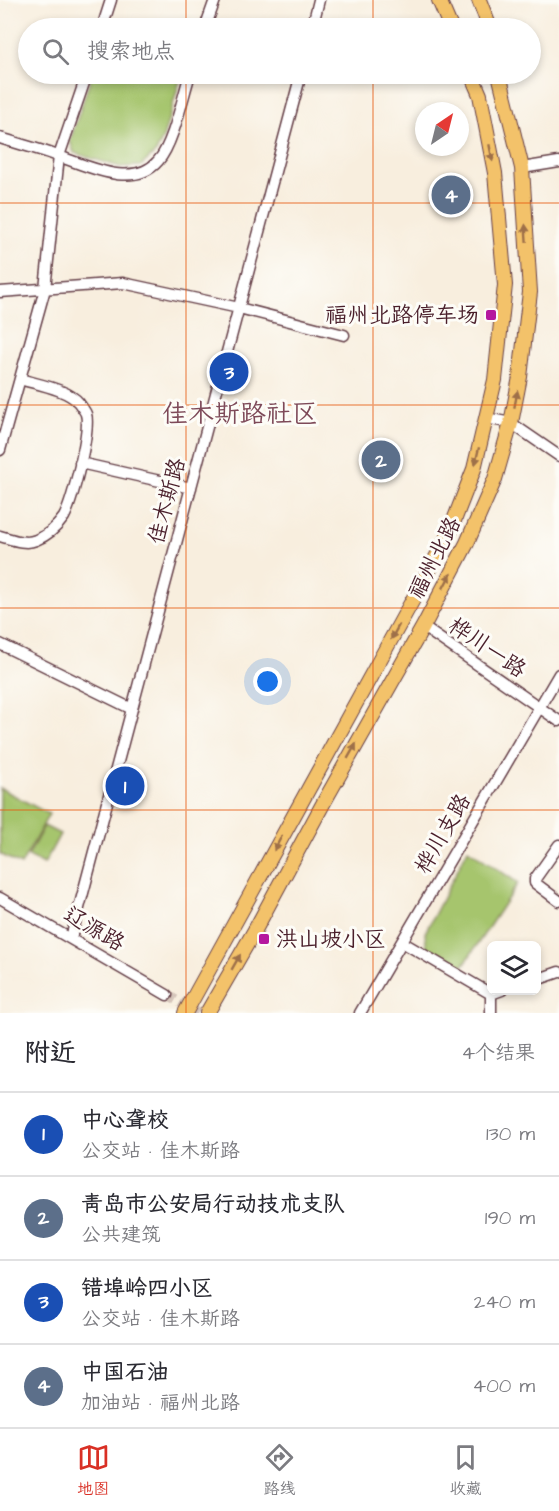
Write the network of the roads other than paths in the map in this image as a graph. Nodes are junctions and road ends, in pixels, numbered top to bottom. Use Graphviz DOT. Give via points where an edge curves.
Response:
graph roads {
  1 [pos="111,0"];
  2 [pos="215,0"];
  3 [pos="319,0"];
  4 [pos="439,0"];
  5 [pos="479,0"];
  6 [pos="105,18"];
  7 [pos="209,18"];
  8 [pos="314,18"];
  9 [pos="447,18"];
  10 [pos="486,18"];
  11 [pos="84,84"];
  12 [pos="187,84"];
  13 [pos="298,84"];
  14 [pos="475,84"];
  15 [pos="501,84"];
  16 [pos="0,138"];
  17 [pos="59,156"];
  18 [pos="559,162"];
  19 [pos="522,168"];
  20 [pos="45,289"];
  21 [pos="0,292"];
  22 [pos="239,308"];
  23 [pos="344,335"];
  24 [pos="20,379"];
  25 [pos="486,418"];
  26 [pos="511,423"];
  27 [pos="1,445"];
  28 [pos="559,456"];
  29 [pos="80,463"];
  30 [pos="191,488"];
  31 [pos="0,536"];
  32 [pos="423,627"];
  33 [pos="0,644"];
  34 [pos="559,674"];
  35 [pos="539,707"];
  36 [pos="132,709"];
  37 [pos="559,721"];
  38 [pos="559,845"];
  39 [pos="0,898"];
  40 [pos="559,901"];
  41 [pos="71,938"];
  42 [pos="402,942"];
  43 [pos="559,972"];
  44 [pos="541,979"];
  45 [pos="487,992"];
  46 [pos="167,995"];
  47 [pos="491,995"];
  48 [pos="185,1013"];
  49 [pos="207,1013"];
  50 [pos="360,1013"];
  51 [pos="491,1013"];
  1 -- 6 [label="street"];
  2 -- 7 [label="street"];
  3 -- 8 [label="street"];
  4 -- 9 [label="main road"];
  5 -- 10 [label="main road"];
  11 -- 17 [label="street"];
  12 -- 17 [label="street" via="169,142 158,161 143,171 122,175 105,172"];
  13 -- 22 [label="street, 佳木斯路"];
  14 -- 25 [label="main road, 福州北路, one-way" via="495,173 505,285 495,380"];
  15 -- 19 [label="main road, 福州北路"];
  16 -- 17 [label="street"];
  17 -- 20 [label="street"];
  18 -- 19 [label="street"];
  26 -- 19 [label="main road, 福州北路, one-way" via="530,292"];
  20 -- 21 [label="street"];
  20 -- 22 [label="street" via="123,284"];
  20 -- 24 [label="street"];
  22 -- 23 [label="street"];
  22 -- 30 [label="street, 佳木斯路"];
  24 -- 27 [label="street"];
  24 -- 29 [label="street" via="77,400 86,413 87,431"];
  25 -- 26 [label="street"];
  25 -- 48 [label="main road, 福州北路, one-way" via="474,469 448,536"];
  26 -- 28 [label="street"];
  32 -- 26 [label="main road, 福州北路, one-way" via="495,479"];
  29 -- 30 [label="street"];
  29 -- 31 [label="street" via="65,515 46,535 34,542"];
  30 -- 36 [label="street, 佳木斯路"];
  32 -- 35 [label="street, 桦川一路"];
  49 -- 32 [label="main road, 福州北路, one-way"];
  33 -- 36 [label="street"];
  34 -- 35 [label="street, 桦川支路"];
  35 -- 37 [label="street, 桦川一路"];
  35 -- 42 [label="street, 桦川支路"];
  36 -- 41 [label="street, 佳木斯路"];
  38 -- 40 [label="street" via="535,879 536,884"];
  39 -- 41 [label="street, 辽源路"];
  41 -- 46 [label="street, 辽源路"];
  42 -- 45 [label="street"];
  42 -- 50 [label="street, 桦川支路"];
  43 -- 44 [label="street"];
  47 -- 51 [label="street"];
}
